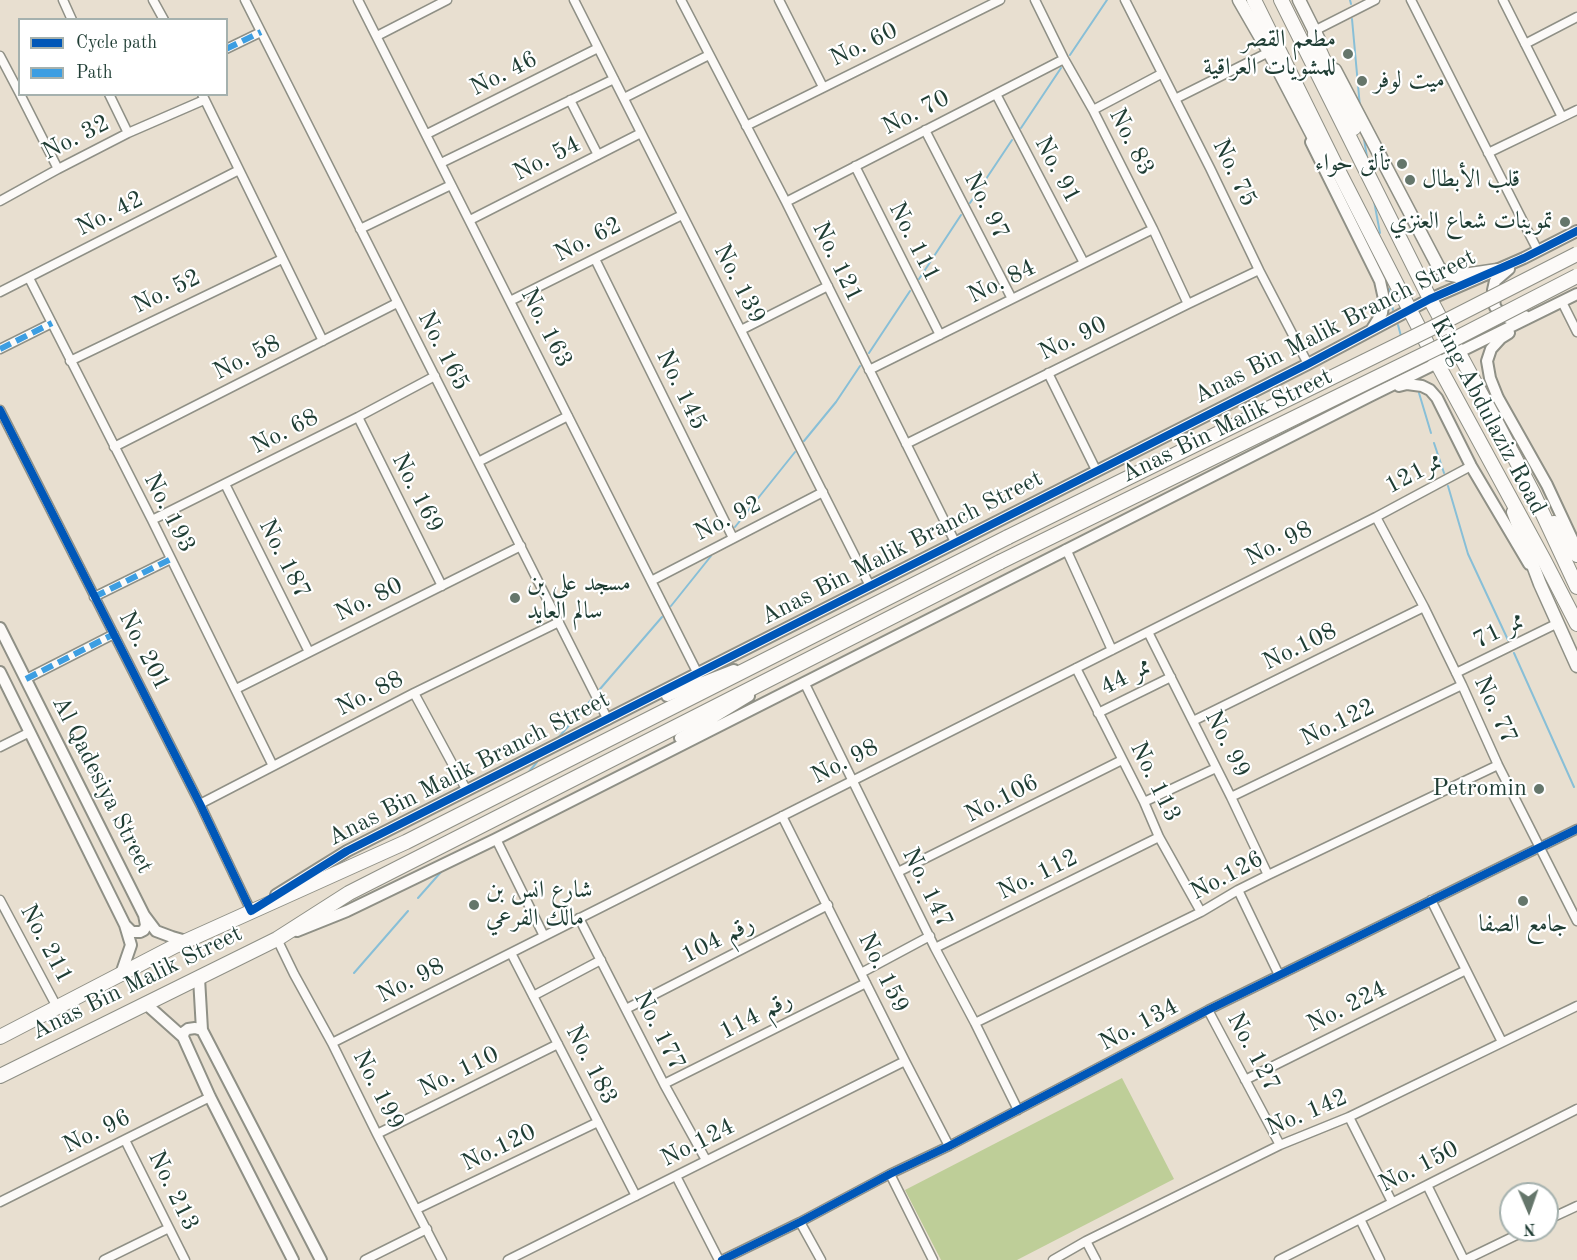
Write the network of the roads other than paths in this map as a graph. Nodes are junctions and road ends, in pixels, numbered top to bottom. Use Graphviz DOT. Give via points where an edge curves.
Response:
graph roads {
  1 [pos="63,0"];
  2 [pos="153,0"];
  3 [pos="245,0"];
  4 [pos="358,0"];
  5 [pos="447,0"];
  6 [pos="574,0"];
  7 [pos="681,0"];
  8 [pos="792,0"];
  9 [pos="1000,0"];
  10 [pos="1035,0"];
  11 [pos="1125,0"];
  12 [pos="1239,0"];
  13 [pos="1254,0"];
  14 [pos="1281,0"];
  15 [pos="1299,0"];
  16 [pos="1375,0"];
  17 [pos="1411,0"];
  18 [pos="1503,0"];
  19 [pos="781,3"];
  20 [pos="1577,17"];
  21 [pos="71,18"];
  22 [pos="163,18"];
  23 [pos="261,32"];
  24 [pos="1315,32"];
  25 [pos="377,36"];
  26 [pos="1525,44"];
  27 [pos="228,48"];
  28 [pos="598,48"];
  29 [pos="1269,52"];
  30 [pos="708,55"];
  31 [pos="0,56"];
  32 [pos="1064,59"];
  33 [pos="1161,74"];
  34 [pos="614,79"];
  35 [pos="823,87"];
  36 [pos="18,90"];
  37 [pos="996,94"];
  38 [pos="21,96"];
  39 [pos="110,96"];
  40 [pos="203,97"];
  41 [pos="624,98"];
  42 [pos="1175,99"];
  43 [pos="570,100"];
  44 [pos="1577,110"];
  45 [pos="1093,111"];
  46 [pos="1562,117"];
  47 [pos="746,126"];
  48 [pos="925,130"];
  49 [pos="128,133"];
  50 [pos="427,134"];
  51 [pos="641,134"];
  52 [pos="1352,142"];
  53 [pos="1488,153"];
  54 [pos="598,155"];
  55 [pos="441,163"];
  56 [pos="855,166"];
  57 [pos="1337,168"];
  58 [pos="58,169"];
  59 [pos="239,170"];
  60 [pos="451,184"];
  61 [pos="0,201"];
  62 [pos="786,202"];
  63 [pos="682,215"];
  64 [pos="470,220"];
  65 [pos="360,229"];
  66 [pos="1153,229"];
  67 [pos="1577,231"];
  68 [pos="1538,251"];
  69 [pos="1577,254"];
  70 [pos="1524,258"];
  71 [pos="282,259"];
  72 [pos="595,259"];
  73 [pos="1084,263"];
  74 [pos="1259,270"];
  75 [pos="1497,270"];
  76 [pos="1577,276"];
  77 [pos="29,278"];
  78 [pos="828,286"];
  79 [pos="0,292"];
  80 [pos="1577,294"];
  81 [pos="1012,299"];
  82 [pos="1430,299"];
  83 [pos="510,301"];
  84 [pos="1562,302"];
  85 [pos="397,303"];
  86 [pos="1188,304"];
  87 [pos="1410,310"];
  88 [pos="1544,310"];
  89 [pos="52,323"];
  90 [pos="741,330"];
  91 [pos="1372,330"];
  92 [pos="1577,332"];
  93 [pos="939,335"];
  94 [pos="323,341"];
  95 [pos="0,349"];
  96 [pos="1459,353"];
  97 [pos="70,361"];
  98 [pos="1437,363"];
  99 [pos="1308,364"];
  100 [pos="869,370"];
  101 [pos="1048,373"];
  102 [pos="435,376"];
  103 [pos="1370,396"];
  104 [pos="0,410"];
  105 [pos="568,416"];
  106 [pos="358,417"];
  107 [pos="906,444"];
  108 [pos="114,447"];
  109 [pos="478,462"];
  110 [pos="1471,466"];
  111 [pos="1096,470"];
  112 [pos="225,484"];
  113 [pos="1502,485"];
  114 [pos="823,492"];
  115 [pos="1533,493"];
  116 [pos="1376,517"];
  117 [pos="152,520"];
  118 [pos="733,538"];
  119 [pos="955,542"];
  120 [pos="521,546"];
  121 [pos="1066,549"];
  122 [pos="1576,549"];
  123 [pos="171,559"];
  124 [pos="651,581"];
  125 [pos="1540,584"];
  126 [pos="442,586"];
  127 [pos="870,586"];
  128 [pos="1577,586"];
  129 [pos="94,597"];
  130 [pos="1424,608"];
  131 [pos="559,622"];
  132 [pos="1558,623"];
  133 [pos="1577,624"];
  134 [pos="0,628"];
  135 [pos="1148,632"];
  136 [pos="114,634"];
  137 [pos="792,647"];
  138 [pos="1112,650"];
  139 [pos="309,652"];
  140 [pos="812,658"];
  141 [pos="1577,666"];
  142 [pos="1076,668"];
  143 [pos="0,672"];
  144 [pos="1456,673"];
  145 [pos="698,674"];
  146 [pos="1171,676"];
  147 [pos="26,679"];
  148 [pos="804,682"];
  149 [pos="1462,685"];
  150 [pos="236,689"];
  151 [pos="414,693"];
  152 [pos="1098,713"];
  153 [pos="608,720"];
  154 [pos="1193,721"];
  155 [pos="30,732"];
  156 [pos="0,747"];
  157 [pos="1122,760"];
  158 [pos="1498,765"];
  159 [pos="273,766"];
  160 [pos="1216,768"];
  161 [pos="852,781"];
  162 [pos="606,783"];
  163 [pos="467,790"];
  164 [pos="1231,797"];
  165 [pos="1144,802"];
  166 [pos="200,804"];
  167 [pos="782,816"];
  168 [pos="1577,829"];
  169 [pos="1159,837"];
  170 [pos="496,839"];
  171 [pos="1539,846"];
  172 [pos="898,872"];
  173 [pos="1268,874"];
  174 [pos="1238,890"];
  175 [pos="1431,900"];
  176 [pos="0,901"];
  177 [pos="828,905"];
  178 [pos="251,911"];
  179 [pos="1201,912"];
  180 [pos="144,915"];
  181 [pos="579,918"];
  182 [pos="1577,921"];
  183 [pos="125,924"];
  184 [pos="544,936"];
  185 [pos="930,936"];
  186 [pos="277,939"];
  187 [pos="186,941"];
  188 [pos="935,948"];
  189 [pos="511,953"];
  190 [pos="601,960"];
  191 [pos="1466,970"];
  192 [pos="861,973"];
  193 [pos="121,974"];
  194 [pos="1279,975"];
  195 [pos="199,978"];
  196 [pos="866,983"];
  197 [pos="533,996"];
  198 [pos="146,1004"];
  199 [pos="1577,1006"];
  200 [pos="57,1007"];
  201 [pos="626,1009"];
  202 [pos="1208,1010"];
  203 [pos="975,1023"];
  204 [pos="202,1030"];
  205 [pos="0,1037"];
  206 [pos="183,1037"];
  207 [pos="1502,1042"];
  208 [pos="332,1043"];
  209 [pos="558,1044"];
  210 [pos="905,1061"];
  211 [pos="0,1076"];
  212 [pos="1245,1080"];
  213 [pos="664,1084"];
  214 [pos="210,1097"];
  215 [pos="1577,1109"];
  216 [pos="1018,1110"];
  217 [pos="1349,1117"];
  218 [pos="598,1122"];
  219 [pos="377,1134"];
  220 [pos="125,1140"];
  221 [pos="1280,1144"];
  222 [pos="949,1146"];
  223 [pos="706,1160"];
  224 [pos="890,1174"];
  225 [pos="676,1176"];
  226 [pos="1427,1185"];
  227 [pos="636,1196"];
  228 [pos="0,1202"];
  229 [pos="1392,1202"];
  230 [pos="1577,1206"];
  231 [pos="417,1209"];
  232 [pos="1559,1214"];
  233 [pos="1360,1219"];
  234 [pos="800,1222"];
  235 [pos="169,1228"];
  236 [pos="427,1229"];
  237 [pos="1086,1241"];
  238 [pos="1502,1242"];
  239 [pos="104,1260"];
  240 [pos="185,1260"];
  241 [pos="293,1260"];
  242 [pos="321,1260"];
  243 [pos="365,1260"];
  244 [pos="442,1260"];
  245 [pos="508,1260"];
  246 [pos="720,1260"];
  247 [pos="820,1260"];
  248 [pos="933,1260"];
  249 [pos="1053,1260"];
  250 [pos="1096,1260"];
  251 [pos="1279,1260"];
  252 [pos="1380,1260"];
  253 [pos="1465,1260"];
  1 -- 21 [label="street"];
  2 -- 22 [label="street"];
  3 -- 23 [label="street, No. 165"];
  4 -- 25 [label="street, No. 163"];
  5 -- 25 [label="street"];
  6 -- 28 [label="street, No. 139"];
  7 -- 30 [label="street, No. 121"];
  8 -- 19 [label="street"];
  9 -- 35 [label="street, No. 60"];
  10 -- 32 [label="street, No. 83"];
  11 -- 33 [label="street, No. 75"];
  12 -- 29 [label="main road"];
  13 -- 57 [label="main road, King Abdulaziz Road"];
  14 -- 52 [label="main road, King Abdulaziz Road"];
  15 -- 24 [label="main road"];
  16 -- 24 [label="street"];
  17 -- 53 [label="street"];
  18 -- 26 [label="street"];
  19 -- 35 [label="street"];
  20 -- 26 [label="street"];
  23 -- 27 [label="street"];
  23 -- 65 [label="street, No. 165"];
  24 -- 52 [label="main road" via="1316,44 1354,127"];
  24 -- 75 [label="main road" via="1439,268 1457,276"];
  25 -- 50 [label="street, No. 163"];
  26 -- 46 [label="street"];
  28 -- 34 [label="street, No. 139"];
  28 -- 50 [label="street, No. 46"];
  29 -- 42 [label="street"];
  29 -- 57 [label="main road" via="1318,146"];
  29 -- 91 [label="street" via="1380,281 1382,313"];
  30 -- 41 [label="street"];
  30 -- 47 [label="street, No. 121"];
  31 -- 36 [label="street"];
  32 -- 37 [label="street, No. 70"];
  32 -- 45 [label="street, No. 83"];
  33 -- 42 [label="street, No. 75"];
  33 -- 45 [label="street"];
  34 -- 41 [label="street, No. 139"];
  34 -- 43 [label="street"];
  35 -- 47 [label="street, No. 60"];
  37 -- 48 [label="street, No. 70"];
  37 -- 73 [label="street, No. 91"];
  38 -- 58 [label="street"];
  39 -- 49 [label="street"];
  40 -- 49 [label="street, No. 32"];
  40 -- 59 [label="street"];
  41 -- 51 [label="street, No. 139"];
  42 -- 74 [label="street, No. 75"];
  43 -- 54 [label="street"];
  43 -- 55 [label="street"];
  44 -- 46 [label="street"];
  45 -- 66 [label="street, No. 83"];
  46 -- 53 [label="street"];
  47 -- 62 [label="street, No. 121"];
  48 -- 56 [label="street, No. 70"];
  48 -- 81 [label="street, No. 97"];
  49 -- 58 [label="street, No. 32"];
  50 -- 55 [label="street, No. 163"];
  51 -- 54 [label="street, No. 54"];
  51 -- 63 [label="street, No. 139"];
  52 -- 82 [label="main road, King Abdulaziz Road"];
  53 -- 68 [label="street"];
  54 -- 64 [label="street, No. 54"];
  55 -- 60 [label="street, No. 163"];
  56 -- 62 [label="street, No. 70"];
  56 -- 93 [label="street, No. 111"];
  57 -- 87 [label="main road, King Abdulaziz Road"];
  58 -- 61 [label="street, No. 32"];
  59 -- 71 [label="street"];
  59 -- 77 [label="street, No. 42"];
  60 -- 64 [label="street, No. 163"];
  60 -- 65 [label="street"];
  62 -- 78 [label="street, No. 121"];
  63 -- 72 [label="street, No. 62"];
  63 -- 90 [label="street, No. 139"];
  64 -- 83 [label="street, No. 163"];
  65 -- 85 [label="street, No. 165"];
  66 -- 73 [label="street, No. 84"];
  66 -- 86 [label="street, No. 83"];
  67 -- 68 [label="street, Anas Bin Malik Branch Street"];
  68 -- 70 [label="street, Anas Bin Malik Branch Street"];
  69 -- 137 [label="main road, Anas Bin Malik Street, bridge"];
  70 -- 75 [label="street, Anas Bin Malik Branch Street"];
  70 -- 88 [label="street" via="1495,281 1495,307 1510,319"];
  71 -- 94 [label="street"];
  71 -- 97 [label="street, No. 52"];
  72 -- 83 [label="street, No. 62"];
  72 -- 118 [label="street, No. 145"];
  73 -- 81 [label="street, No. 84"];
  74 -- 86 [label="street, No. 90"];
  74 -- 99 [label="street, No. 75"];
  75 -- 82 [label="street, Anas Bin Malik Branch Street"];
  76 -- 140 [label="main road, Anas Bin Malik Street, bridge"];
  77 -- 79 [label="street, No. 42"];
  77 -- 89 [label="street, No. 193"];
  78 -- 90 [label="street"];
  78 -- 100 [label="street, No. 121"];
  80 -- 84 [label="street"];
  81 -- 93 [label="street, No. 84"];
  82 -- 87 [label="street, Anas Bin Malik Branch Street"];
  82 -- 96 [label="main road, King Abdulaziz Road"];
  83 -- 105 [label="street, No. 163"];
  84 -- 88 [label="street"];
  84 -- 92 [label="street"];
  85 -- 94 [label="street, No. 58"];
  85 -- 102 [label="street, No. 165"];
  86 -- 101 [label="street, No. 90"];
  87 -- 91 [label="street, Anas Bin Malik Branch Street"];
  87 -- 98 [label="main road, King Abdulaziz Road"];
  88 -- 96 [label="street"];
  88 -- 122 [label="street" via="1501,338 1491,349 1488,370 1498,398 1547,485"];
  89 -- 95 [label="street"];
  89 -- 97 [label="street, No. 193"];
  90 -- 114 [label="street, No. 139"];
  91 -- 99 [label="street, Anas Bin Malik Branch Street"];
  93 -- 100 [label="street, No. 84"];
  94 -- 108 [label="street, No. 58"];
  96 -- 98 [label="street"];
  96 -- 115 [label="main road, King Abdulaziz Road"];
  97 -- 108 [label="street, No. 193"];
  98 -- 103 [label="street"];
  98 -- 113 [label="main road, King Abdulaziz Road"];
  99 -- 111 [label="street, Anas Bin Malik Branch Street"];
  100 -- 107 [label="street, No. 121"];
  101 -- 107 [label="street, No. 90"];
  101 -- 111 [label="street"];
  102 -- 106 [label="street, No. 68"];
  102 -- 109 [label="street, No. 165"];
  103 -- 110 [label="street" via="1407,384 1430,390"];
  103 -- 121 [label="street"];
  104 -- 129 [label="street, No. 201"];
  105 -- 109 [label="street"];
  105 -- 124 [label="street, No. 163"];
  106 -- 112 [label="street, No. 68"];
  106 -- 126 [label="street, No. 169"];
  107 -- 119 [label="street, No. 121"];
  108 -- 117 [label="street, No. 193"];
  109 -- 120 [label="street, No. 165"];
  110 -- 116 [label="street, ممر121"];
  110 -- 125 [label="street"];
  111 -- 119 [label="street, Anas Bin Malik Branch Street"];
  112 -- 117 [label="street, No. 68"];
  112 -- 139 [label="street, No. 187"];
  113 -- 125 [label="main road"];
  113 -- 133 [label="main road, King Abdulaziz Road"];
  114 -- 118 [label="street, No. 92"];
  114 -- 127 [label="street, No. 139"];
  115 -- 122 [label="main road"];
  115 -- 128 [label="main road, King Abdulaziz Road"];
  116 -- 130 [label="street, No. 77"];
  116 -- 135 [label="street, No. 98"];
  117 -- 123 [label="street, No. 193"];
  118 -- 124 [label="street, No. 92"];
  119 -- 127 [label="street, Anas Bin Malik Branch Street"];
  120 -- 126 [label="street, No. 80"];
  120 -- 131 [label="street, No. 165"];
  121 -- 138 [label="street"];
  121 -- 148 [label="street"];
  123 -- 129 [label="street"];
  123 -- 150 [label="street, No. 193"];
  124 -- 145 [label="street, No. 163"];
  125 -- 132 [label="main road"];
  126 -- 139 [label="street, No. 80"];
  127 -- 145 [label="street, Anas Bin Malik Branch Street"];
  129 -- 136 [label="street, No. 201"];
  130 -- 144 [label="street, No. 77"];
  130 -- 154 [label="street, No.108"];
  131 -- 151 [label="street, No. 88"];
  131 -- 153 [label="street, No. 165"];
  132 -- 141 [label="main road"];
  132 -- 144 [label="street, ممر 71"];
  134 -- 147 [label="street, Al Qadesiya Street"];
  135 -- 138 [label="street, No. 98"];
  135 -- 146 [label="street, No. 99"];
  136 -- 147 [label="street"];
  136 -- 166 [label="street, No. 201"];
  137 -- 153 [label="street"];
  137 -- 178 [label="main road, Anas Bin Malik Street" via="406,842"];
  138 -- 142 [label="street, No. 98"];
  139 -- 150 [label="street, No. 80"];
  140 -- 162 [label="street"];
  140 -- 186 [label="main road, Anas Bin Malik Street" via="349,893"];
  142 -- 152 [label="street, No. 113"];
  142 -- 161 [label="street, No. 98"];
  143 -- 155 [label="street, Al Qadesiya Street"];
  144 -- 149 [label="street, No. 77"];
  145 -- 153 [label="street, Anas Bin Malik Branch Street"];
  146 -- 152 [label="street, ممر 44"];
  146 -- 154 [label="street, No. 99"];
  147 -- 180 [label="street, Al Qadesiya Street"];
  148 -- 161 [label="street, No. 147"];
  148 -- 162 [label="street"];
  149 -- 158 [label="street, No. 77"];
  149 -- 164 [label="street, No.122"];
  150 -- 159 [label="street, No. 193"];
  151 -- 159 [label="street, No. 88"];
  151 -- 163 [label="street"];
  152 -- 157 [label="street, No. 113"];
  153 -- 163 [label="street, Anas Bin Malik Branch Street"];
  154 -- 160 [label="street, No. 99"];
  155 -- 156 [label="street"];
  155 -- 183 [label="street, Al Qadesiya Street"];
  157 -- 165 [label="street, No. 113"];
  157 -- 172 [label="street, No.106"];
  158 -- 171 [label="street, No. 77"];
  158 -- 173 [label="street, No.126"];
  159 -- 166 [label="street, No. 88"];
  160 -- 164 [label="street, No. 99"];
  160 -- 165 [label="street"];
  161 -- 167 [label="street, No. 98"];
  161 -- 172 [label="street, No. 147"];
  162 -- 170 [label="street"];
  163 -- 178 [label="street, Anas Bin Malik Branch Street" via="347,850"];
  164 -- 173 [label="street, No. 99"];
  165 -- 169 [label="street, No. 113"];
  166 -- 178 [label="street, No. 201"];
  167 -- 177 [label="street, No. 159"];
  167 -- 181 [label="street, No. 98"];
  168 -- 171 [label="street, No. 134"];
  169 -- 179 [label="street, No. 113"];
  169 -- 188 [label="street, No. 112"];
  170 -- 184 [label="street"];
  170 -- 186 [label="street" via="347,911"];
  171 -- 175 [label="street, No. 134"];
  171 -- 182 [label="street, No. 77"];
  172 -- 185 [label="street, No. 147"];
  173 -- 174 [label="street, No.126"];
  174 -- 179 [label="street, No.126"];
  174 -- 194 [label="street"];
  175 -- 191 [label="street"];
  175 -- 194 [label="street, No. 134"];
  176 -- 200 [label="street, No. 211"];
  177 -- 192 [label="street, No. 159"];
  177 -- 201 [label="street, رقم 104"];
  178 -- 187 [label="main road, Anas Bin Malik Street"];
  179 -- 203 [label="street, No.126"];
  180 -- 183 [label="street" via="146,925 140,932 132,932"];
  180 -- 187 [label="street, Al Qadesiya Street" via="156,931"];
  181 -- 184 [label="street, No. 98"];
  181 -- 190 [label="street, No. 177"];
  183 -- 193 [label="street, Al Qadesiya Street" via="131,945"];
  184 -- 189 [label="street, No. 98"];
  185 -- 188 [label="street, No. 147"];
  185 -- 192 [label="street"];
  186 -- 195 [label="main road, Anas Bin Malik Street"];
  186 -- 208 [label="street, No. 199"];
  187 -- 193 [label="main road, Anas Bin Malik Street"];
  188 -- 203 [label="street, No. 147"];
  189 -- 197 [label="street, No. 183"];
  189 -- 208 [label="street, No. 98"];
  190 -- 197 [label="street"];
  190 -- 201 [label="street, No. 177"];
  191 -- 207 [label="street"];
  191 -- 212 [label="street, No. 224"];
  192 -- 196 [label="street, No. 159"];
  193 -- 200 [label="main road, Anas Bin Malik Street"];
  194 -- 202 [label="street, No. 134"];
  195 -- 198 [label="main road, Anas Bin Malik Street"];
  195 -- 204 [label="street"];
  196 -- 210 [label="street, No. 159"];
  196 -- 213 [label="street, رقم 114"];
  197 -- 209 [label="street, No. 183"];
  198 -- 206 [label="street"];
  198 -- 211 [label="main road, Anas Bin Malik Street"];
  199 -- 207 [label="street, No. 142"];
  200 -- 205 [label="main road, Anas Bin Malik Street"];
  201 -- 213 [label="street, No. 177"];
  202 -- 212 [label="street, No. 127"];
  202 -- 216 [label="street, No. 134"];
  203 -- 216 [label="street, No. 147"];
  204 -- 206 [label="street" via="188,1029"];
  204 -- 242 [label="street"];
  206 -- 214 [label="street"];
  207 -- 217 [label="street, No. 142"];
  208 -- 219 [label="street, No. 199"];
  209 -- 218 [label="street, No. 183"];
  209 -- 219 [label="street, No. 110"];
  210 -- 222 [label="street, No. 159"];
  210 -- 223 [label="street, No.124"];
  212 -- 221 [label="street, No. 127"];
  213 -- 223 [label="street, No. 177"];
  214 -- 220 [label="street, No. 96"];
  214 -- 241 [label="street"];
  215 -- 226 [label="street, No. 150"];
  216 -- 222 [label="street, No. 134"];
  217 -- 221 [label="street, No. 142"];
  217 -- 229 [label="street"];
  218 -- 227 [label="street, No. 183"];
  218 -- 231 [label="street, No.120"];
  219 -- 231 [label="street, No. 199"];
  220 -- 228 [label="street, No. 96"];
  220 -- 235 [label="street, No. 213"];
  221 -- 237 [label="street, No. 142"];
  222 -- 224 [label="street, No. 134"];
  223 -- 225 [label="street, No.124"];
  224 -- 234 [label="street, No. 134"];
  224 -- 248 [label="street"];
  225 -- 227 [label="street, No.124"];
  225 -- 246 [label="street"];
  226 -- 229 [label="street, No. 150"];
  226 -- 253 [label="street"];
  227 -- 245 [label="street, No.124"];
  229 -- 233 [label="street, No. 150"];
  230 -- 232 [label="street"];
  231 -- 236 [label="street, No. 199"];
  233 -- 251 [label="street, No. 150"];
  233 -- 252 [label="street"];
  234 -- 246 [label="street, No. 134"];
  234 -- 247 [label="street"];
  235 -- 239 [label="street"];
  235 -- 240 [label="street, No. 213"];
  236 -- 243 [label="street"];
  236 -- 244 [label="street, No. 199"];
  237 -- 249 [label="street, No. 142"];
  237 -- 250 [label="street"];
  238 -- 253 [label="street"];
}
